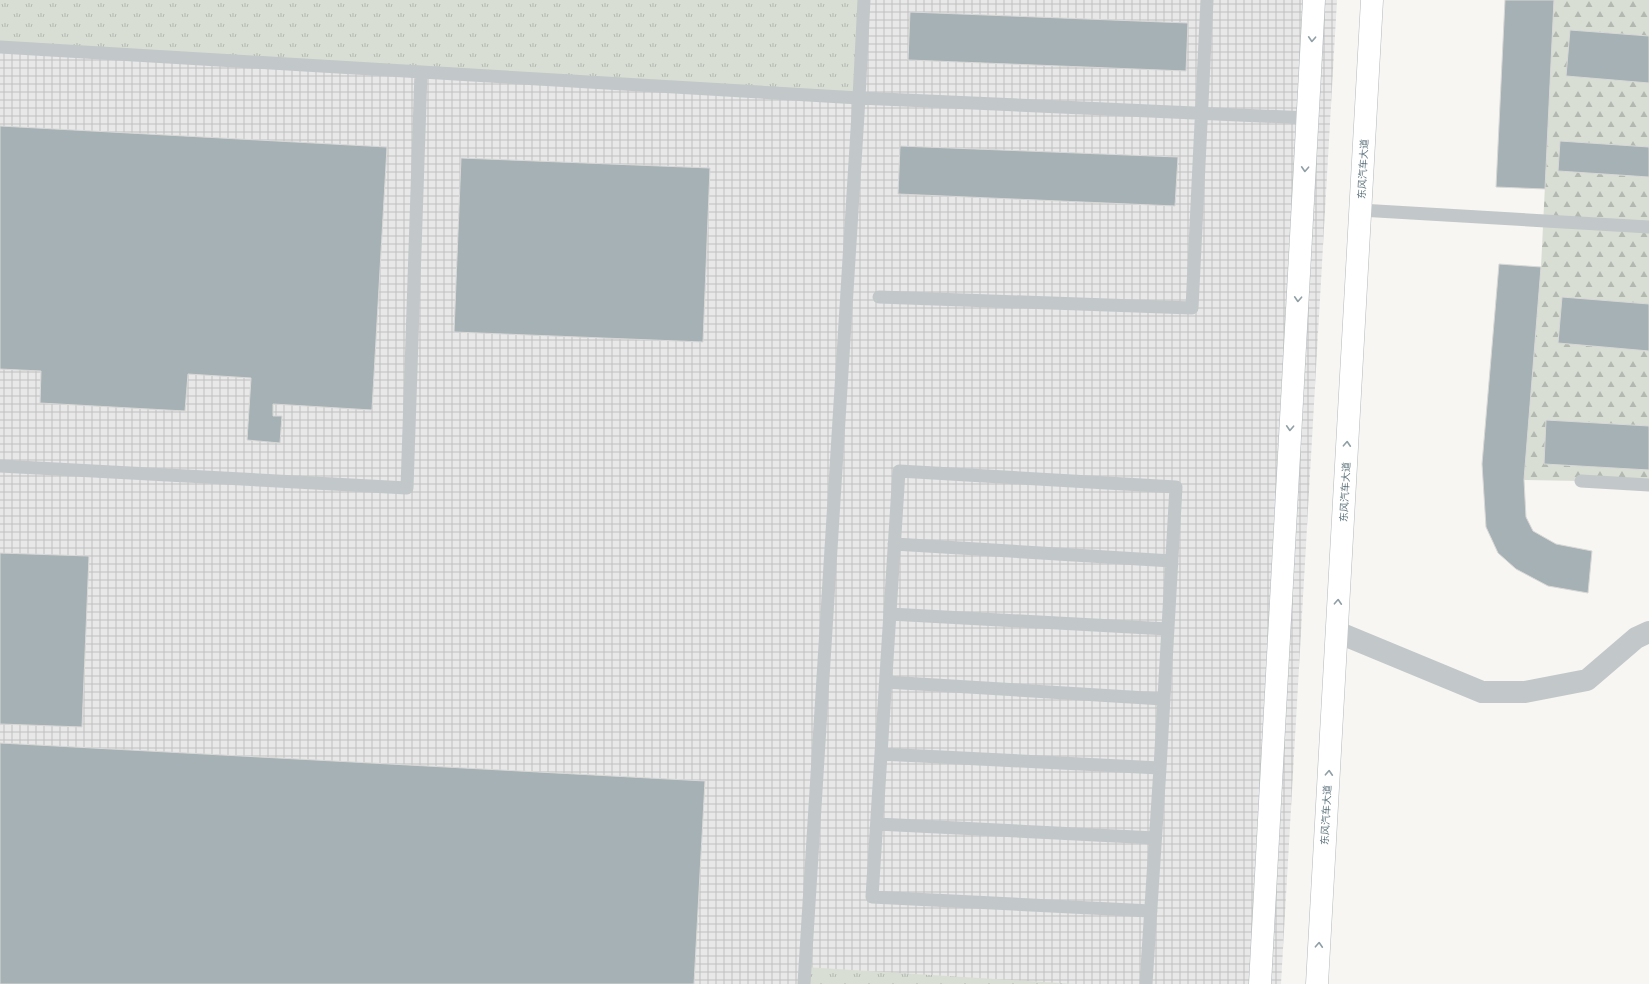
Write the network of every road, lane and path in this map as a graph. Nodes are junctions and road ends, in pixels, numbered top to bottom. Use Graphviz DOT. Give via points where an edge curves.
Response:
graph roads {
  1 [pos="864,0"];
  2 [pos="1207,0"];
  3 [pos="1314,0"];
  4 [pos="1372,0"];
  5 [pos="0,47"];
  6 [pos="421,72"];
  7 [pos="859,98"];
  8 [pos="1202,113"];
  9 [pos="1308,118"];
  10 [pos="1360,210"];
  11 [pos="1649,227"];
  12 [pos="879,297"];
  13 [pos="0,466"];
  14 [pos="1581,481"];
  15 [pos="1649,486"];
  16 [pos="894,544"];
  17 [pos="1172,561"];
  18 [pos="890,614"];
  19 [pos="1168,629"];
  20 [pos="1337,632"];
  21 [pos="1649,632"];
  22 [pos="886,682"];
  23 [pos="1163,699"];
  24 [pos="881,754"];
  25 [pos="1160,768"];
  26 [pos="877,824"];
  27 [pos="1155,838"];
  28 [pos="1151,911"];
  29 [pos="804,984"];
  30 [pos="1146,984"];
  31 [pos="1260,984"];
  32 [pos="1317,984"];
  1 -- 7 [label="lane"];
  2 -- 8 [label="lane"];
  3 -- 9 [label="main road, one-way"];
  4 -- 10 [label="main road, 东风汽车大道"];
  5 -- 6 [label="lane"];
  6 -- 7 [label="lane"];
  6 -- 13 [label="lane" via="407,488"];
  7 -- 8 [label="lane"];
  7 -- 29 [label="lane"];
  8 -- 9 [label="lane"];
  8 -- 12 [label="lane" via="1192,308"];
  9 -- 31 [label="main road, one-way"];
  10 -- 11 [label="lane"];
  20 -- 10 [label="main road, 东风汽车大道, one-way"];
  14 -- 15 [label="lane"];
  16 -- 17 [label="lane"];
  16 -- 17 [label="lane" via="899,471 1176,487"];
  16 -- 18 [label="lane"];
  17 -- 19 [label="lane"];
  18 -- 19 [label="lane"];
  18 -- 22 [label="lane"];
  19 -- 23 [label="lane"];
  20 -- 21 [label="street" via="1482,692 1525,692 1587,680 1636,638"];
  32 -- 20 [label="main road, 东风汽车大道, one-way"];
  22 -- 23 [label="lane"];
  22 -- 24 [label="lane"];
  23 -- 25 [label="lane"];
  24 -- 25 [label="lane"];
  24 -- 26 [label="lane"];
  25 -- 27 [label="lane"];
  26 -- 27 [label="lane"];
  26 -- 28 [label="lane" via="872,897"];
  27 -- 28 [label="lane"];
  28 -- 30 [label="lane"];
}
